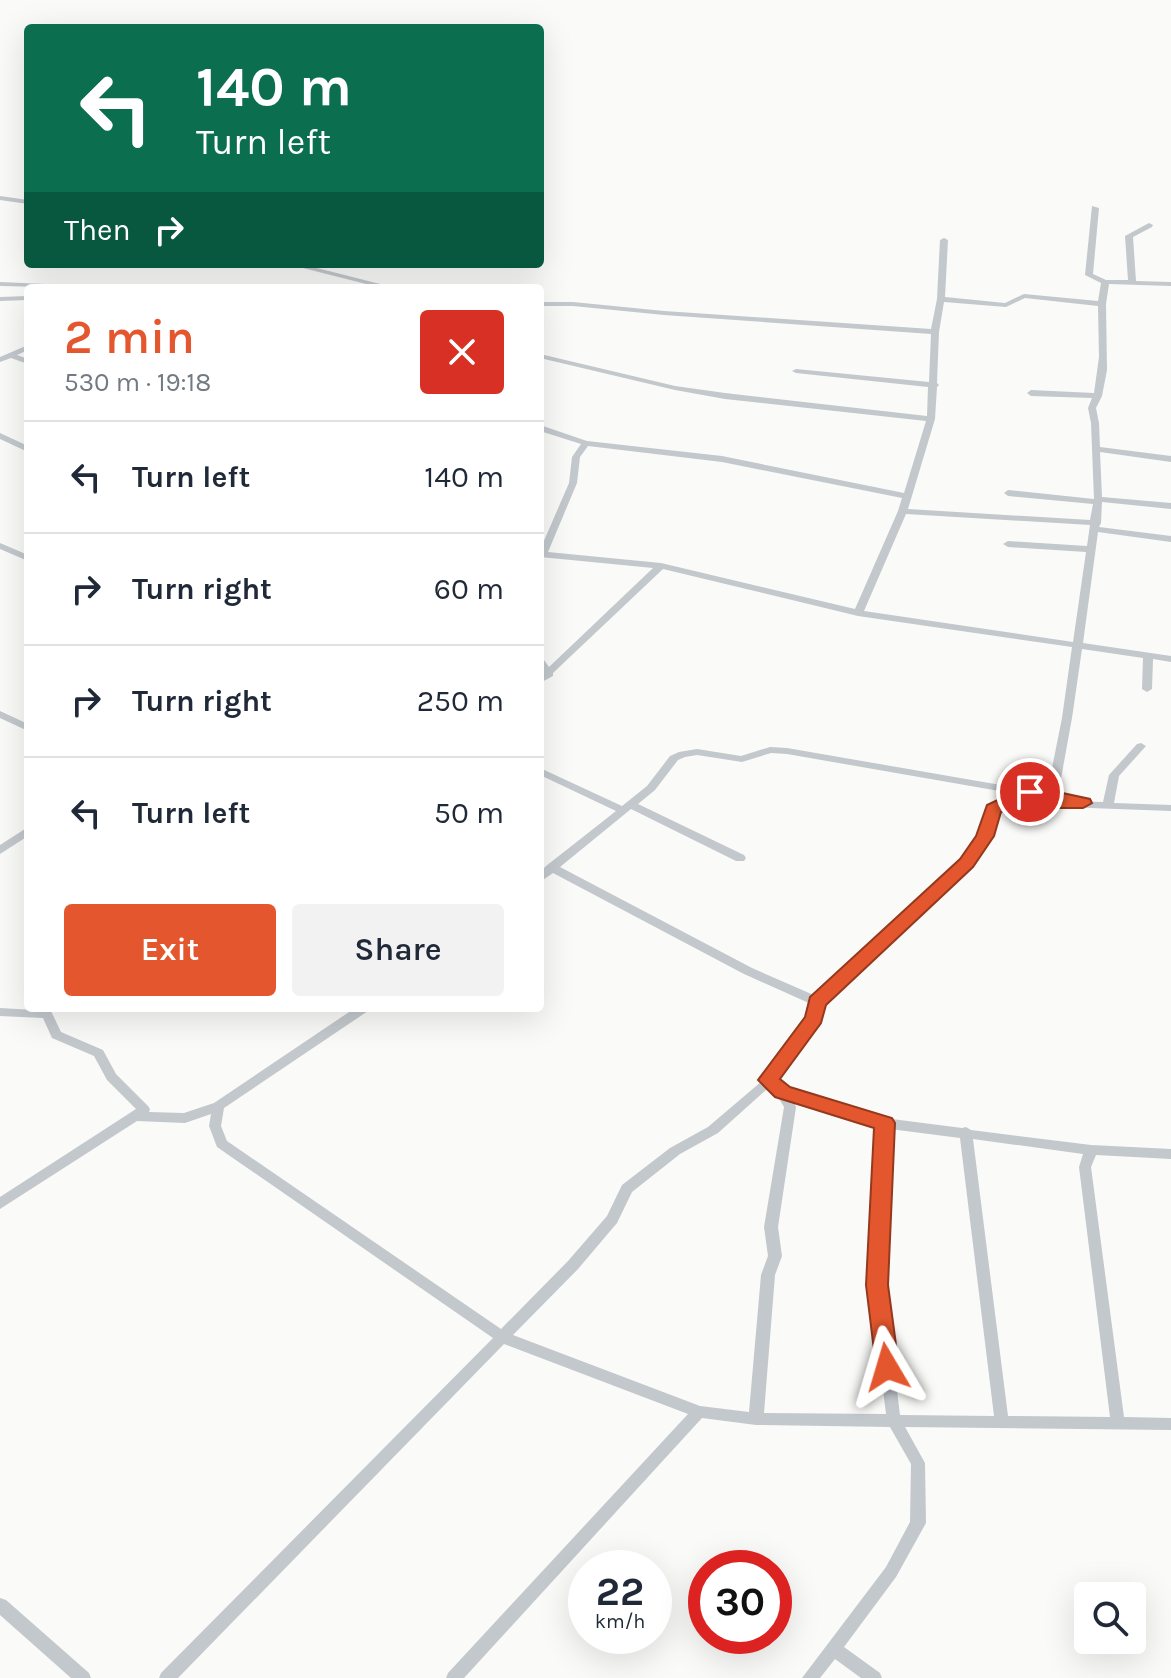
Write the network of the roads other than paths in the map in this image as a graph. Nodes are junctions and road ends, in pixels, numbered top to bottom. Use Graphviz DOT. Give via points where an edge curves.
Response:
graph roads {
  1 [pos="0,198"];
  2 [pos="24,201"];
  3 [pos="1095,208"];
  4 [pos="1149,225"];
  5 [pos="944,240"];
  6 [pos="306,268"];
  7 [pos="347,279"];
  8 [pos="1105,282"];
  9 [pos="1132,282"];
  10 [pos="0,284"];
  11 [pos="341,284"];
  12 [pos="372,284"];
  13 [pos="1171,284"];
  14 [pos="24,285"];
  15 [pos="24,298"];
  16 [pos="0,299"];
  17 [pos="941,299"];
  18 [pos="544,304"];
  19 [pos="1102,304"];
  20 [pos="935,332"];
  21 [pos="24,349"];
  22 [pos="10,355"];
  23 [pos="544,357"];
  24 [pos="0,360"];
  25 [pos="24,360"];
  26 [pos="796,371"];
  27 [pos="935,385"];
  28 [pos="1031,393"];
  29 [pos="1098,396"];
  30 [pos="931,419"];
  31 [pos="544,429"];
  32 [pos="0,436"];
  33 [pos="586,443"];
  34 [pos="24,447"];
  35 [pos="1097,449"];
  36 [pos="1171,459"];
  37 [pos="1008,493"];
  38 [pos="906,496"];
  39 [pos="1098,500"];
  40 [pos="1171,506"];
  41 [pos="903,511"];
  42 [pos="1095,526"];
  43 [pos="1171,539"];
  44 [pos="1008,544"];
  45 [pos="0,546"];
  46 [pos="544,549"];
  47 [pos="1090,549"];
  48 [pos="544,554"];
  49 [pos="24,556"];
  50 [pos="661,566"];
  51 [pos="858,613"];
  52 [pos="1078,645"];
  53 [pos="1148,655"];
  54 [pos="1171,659"];
  55 [pos="544,677"];
  56 [pos="1147,689"];
  57 [pos="0,714"];
  58 [pos="24,726"];
  59 [pos="1141,746"];
  60 [pos="544,773"];
  61 [pos="1052,796"];
  62 [pos="1083,803"];
  63 [pos="1108,804"];
  64 [pos="628,808"];
  65 [pos="1171,808"];
  66 [pos="24,834"];
  67 [pos="0,850"];
  68 [pos="740,858"];
  69 [pos="553,868"];
  70 [pos="544,873"];
  71 [pos="817,1002"];
  72 [pos="0,1012"];
  73 [pos="24,1012"];
  74 [pos="52,1012"];
  75 [pos="358,1012"];
  76 [pos="782,1092"];
  77 [pos="218,1106"];
  78 [pos="135,1116"];
  79 [pos="884,1123"];
  80 [pos="966,1132"];
  81 [pos="1091,1150"];
  82 [pos="1171,1154"];
  83 [pos="0,1204"];
  84 [pos="504,1338"];
  85 [pos="699,1412"];
  86 [pos="756,1419"];
  87 [pos="894,1421"];
  88 [pos="1002,1422"];
  89 [pos="1118,1423"];
  90 [pos="1171,1424"];
  91 [pos="0,1605"];
  92 [pos="833,1649"];
  93 [pos="83,1678"];
  94 [pos="167,1678"];
  95 [pos="454,1678"];
  96 [pos="810,1678"];
  97 [pos="874,1678"];
  1 -- 2 [label="street"];
  3 -- 8 [label="street" via="1089,275"];
  4 -- 9 [label="street" via="1129,236"];
  5 -- 17 [label="street"];
  6 -- 7 [label="street"];
  7 -- 11 [label="street"];
  7 -- 12 [label="street"];
  8 -- 9 [label="street"];
  8 -- 19 [label="street"];
  9 -- 13 [label="street"];
  10 -- 14 [label="street"];
  15 -- 16 [label="street"];
  17 -- 19 [label="street" via="1006,305 1024,296"];
  17 -- 20 [label="street"];
  18 -- 20 [label="street"];
  19 -- 29 [label="street"];
  20 -- 27 [label="street"];
  21 -- 22 [label="street"];
  22 -- 24 [label="street"];
  22 -- 25 [label="street"];
  23 -- 30 [label="street" via="675,388 774,404"];
  26 -- 27 [label="street"];
  27 -- 30 [label="street"];
  28 -- 29 [label="street"];
  29 -- 35 [label="street" via="1092,408"];
  30 -- 38 [label="street"];
  31 -- 33 [label="street"];
  32 -- 34 [label="street"];
  33 -- 38 [label="street" via="722,459"];
  33 -- 46 [label="street" via="576,457 573,483"];
  35 -- 36 [label="street"];
  35 -- 39 [label="street"];
  37 -- 39 [label="street"];
  38 -- 41 [label="street"];
  39 -- 40 [label="street"];
  39 -- 42 [label="street"];
  41 -- 42 [label="street"];
  41 -- 51 [label="street"];
  42 -- 43 [label="street"];
  42 -- 47 [label="street"];
  44 -- 47 [label="street"];
  45 -- 49 [label="street"];
  47 -- 52 [label="street"];
  48 -- 50 [label="street"];
  50 -- 51 [label="street"];
  50 -- 55 [label="street"];
  51 -- 52 [label="street"];
  52 -- 53 [label="street"];
  52 -- 61 [label="street"];
  53 -- 54 [label="street"];
  53 -- 56 [label="street"];
  57 -- 58 [label="street"];
  59 -- 63 [label="street" via="1114,775"];
  60 -- 64 [label="street"];
  61 -- 62 [label="street"];
  61 -- 64 [label="street" via="770,750 742,759 697,752 674,758"];
  62 -- 63 [label="street"];
  62 -- 71 [label="street" via="1006,802 993,809 985,836 967,863"];
  63 -- 65 [label="street"];
  64 -- 68 [label="street"];
  64 -- 69 [label="street"];
  66 -- 67 [label="street"];
  69 -- 70 [label="street"];
  69 -- 71 [label="street"];
  71 -- 76 [label="street" via="814,1018 768,1080"];
  72 -- 73 [label="street"];
  74 -- 78 [label="street" via="56,1035 99,1053 111,1077 144,1109"];
  75 -- 77 [label="street"];
  76 -- 79 [label="street"];
  76 -- 84 [label="street" via="764,1085 713,1130 675,1151 627,1189 612,1219"];
  76 -- 86 [label="street" via="790,1107 771,1227 775,1256 768,1275"];
  77 -- 78 [label="street" via="185,1118"];
  77 -- 84 [label="street" via="215,1126 222,1144"];
  78 -- 83 [label="street"];
  79 -- 80 [label="street"];
  79 -- 87 [label="street" via="877,1285"];
  80 -- 81 [label="street"];
  80 -- 88 [label="street"];
  81 -- 82 [label="street"];
  81 -- 89 [label="street" via="1085,1167"];
  84 -- 85 [label="street"];
  84 -- 94 [label="street"];
  85 -- 86 [label="street"];
  85 -- 95 [label="street"];
  86 -- 87 [label="street"];
  87 -- 88 [label="street"];
  87 -- 92 [label="street" via="918,1463 918,1523 891,1572"];
  88 -- 89 [label="street"];
  89 -- 90 [label="street"];
  91 -- 93 [label="street"];
  92 -- 96 [label="street"];
  92 -- 97 [label="street"];
}
